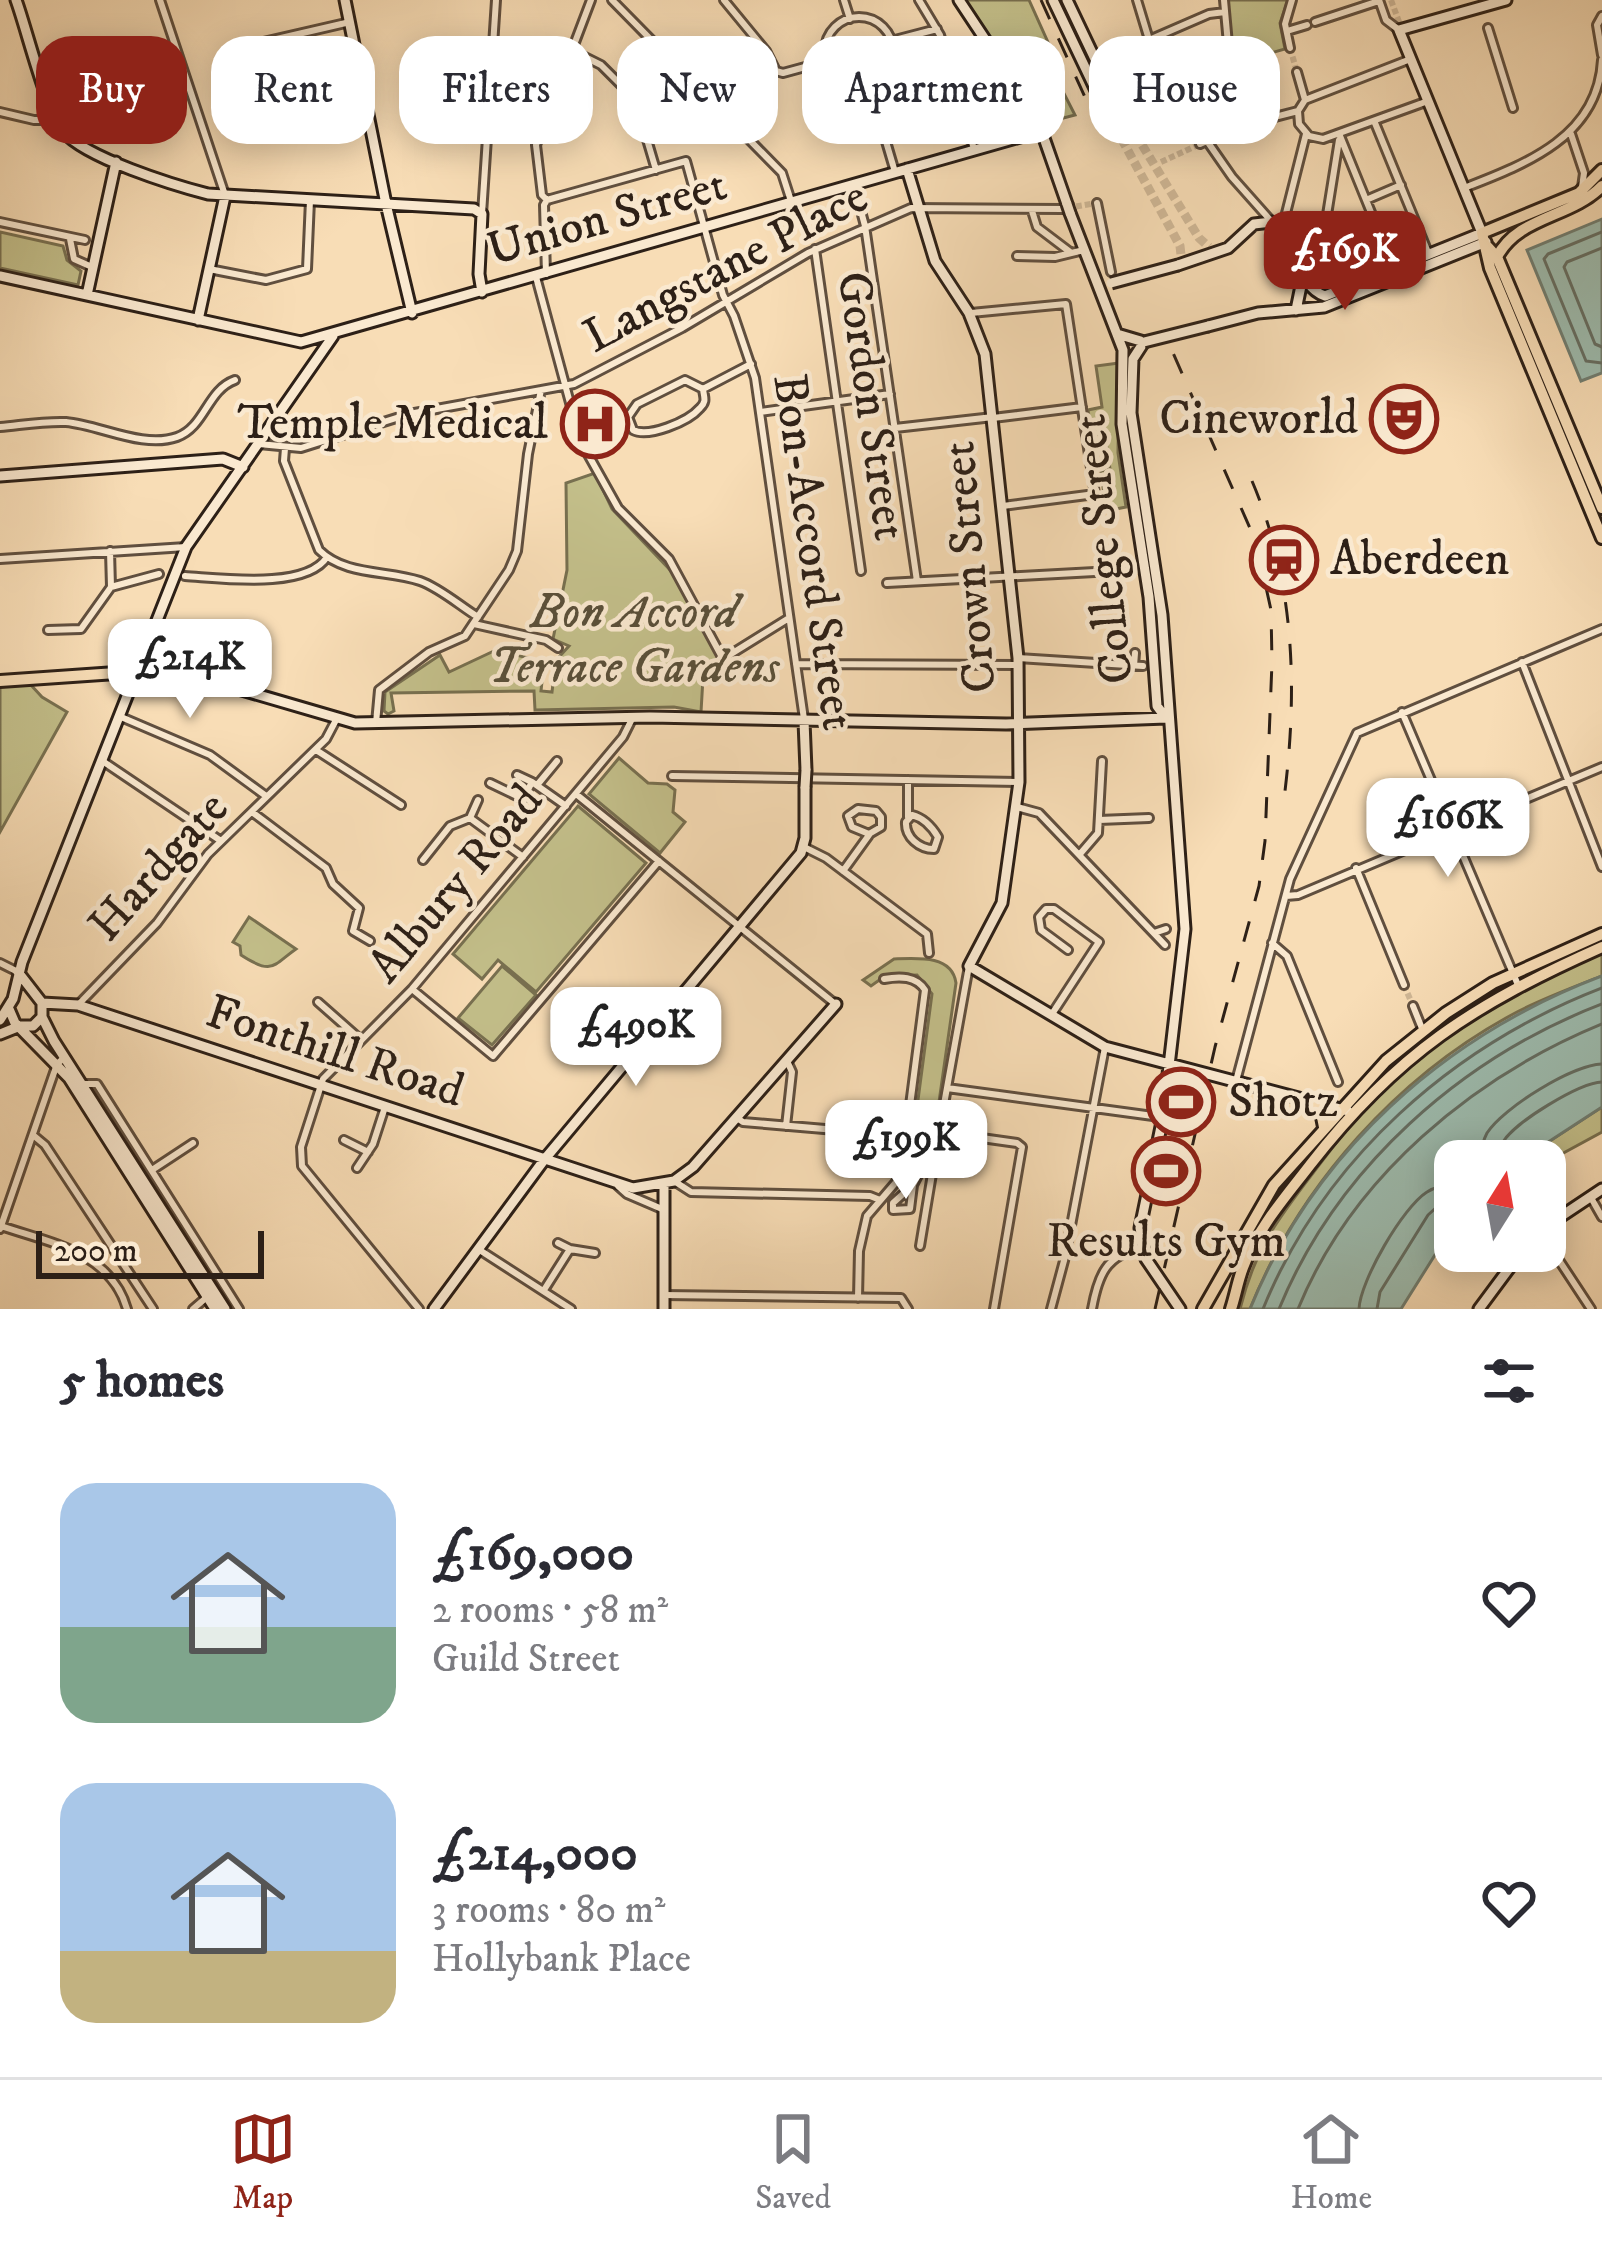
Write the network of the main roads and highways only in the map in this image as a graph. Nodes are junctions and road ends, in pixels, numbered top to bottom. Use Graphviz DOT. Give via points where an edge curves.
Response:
graph roads {
  1 [pos="1602,170"];
  2 [pos="1602,186"];
  3 [pos="1488,245"];
  4 [pos="1600,521"];
  5 [pos="137,668"];
  6 [pos="0,681"];
  7 [pos="1602,934"];
  8 [pos="1602,947"];
  9 [pos="1515,979"];
  10 [pos="1312,1099"];
  11 [pos="1346,1110"];
  12 [pos="1324,1127"];
  13 [pos="1203,1309"];
  14 [pos="1232,1309"];
  1 -- 3 [label="main road" via="1579,193"];
  2 -- 3 [label="main road"];
  3 -- 4 [label="main road"];
  3 -- 4 [label="main road" via="1490,268"];
  5 -- 6 [label="main road"];
  7 -- 9 [label="main road"];
  8 -- 9 [label="main road"];
  9 -- 11 [label="main road"];
  9 -- 11 [label="main road" via="1423,1031"];
  10 -- 12 [label="main road"];
  11 -- 12 [label="main road"];
  11 -- 14 [label="main road" via="1249,1253"];
  12 -- 13 [label="main road" via="1274,1185"];
}
